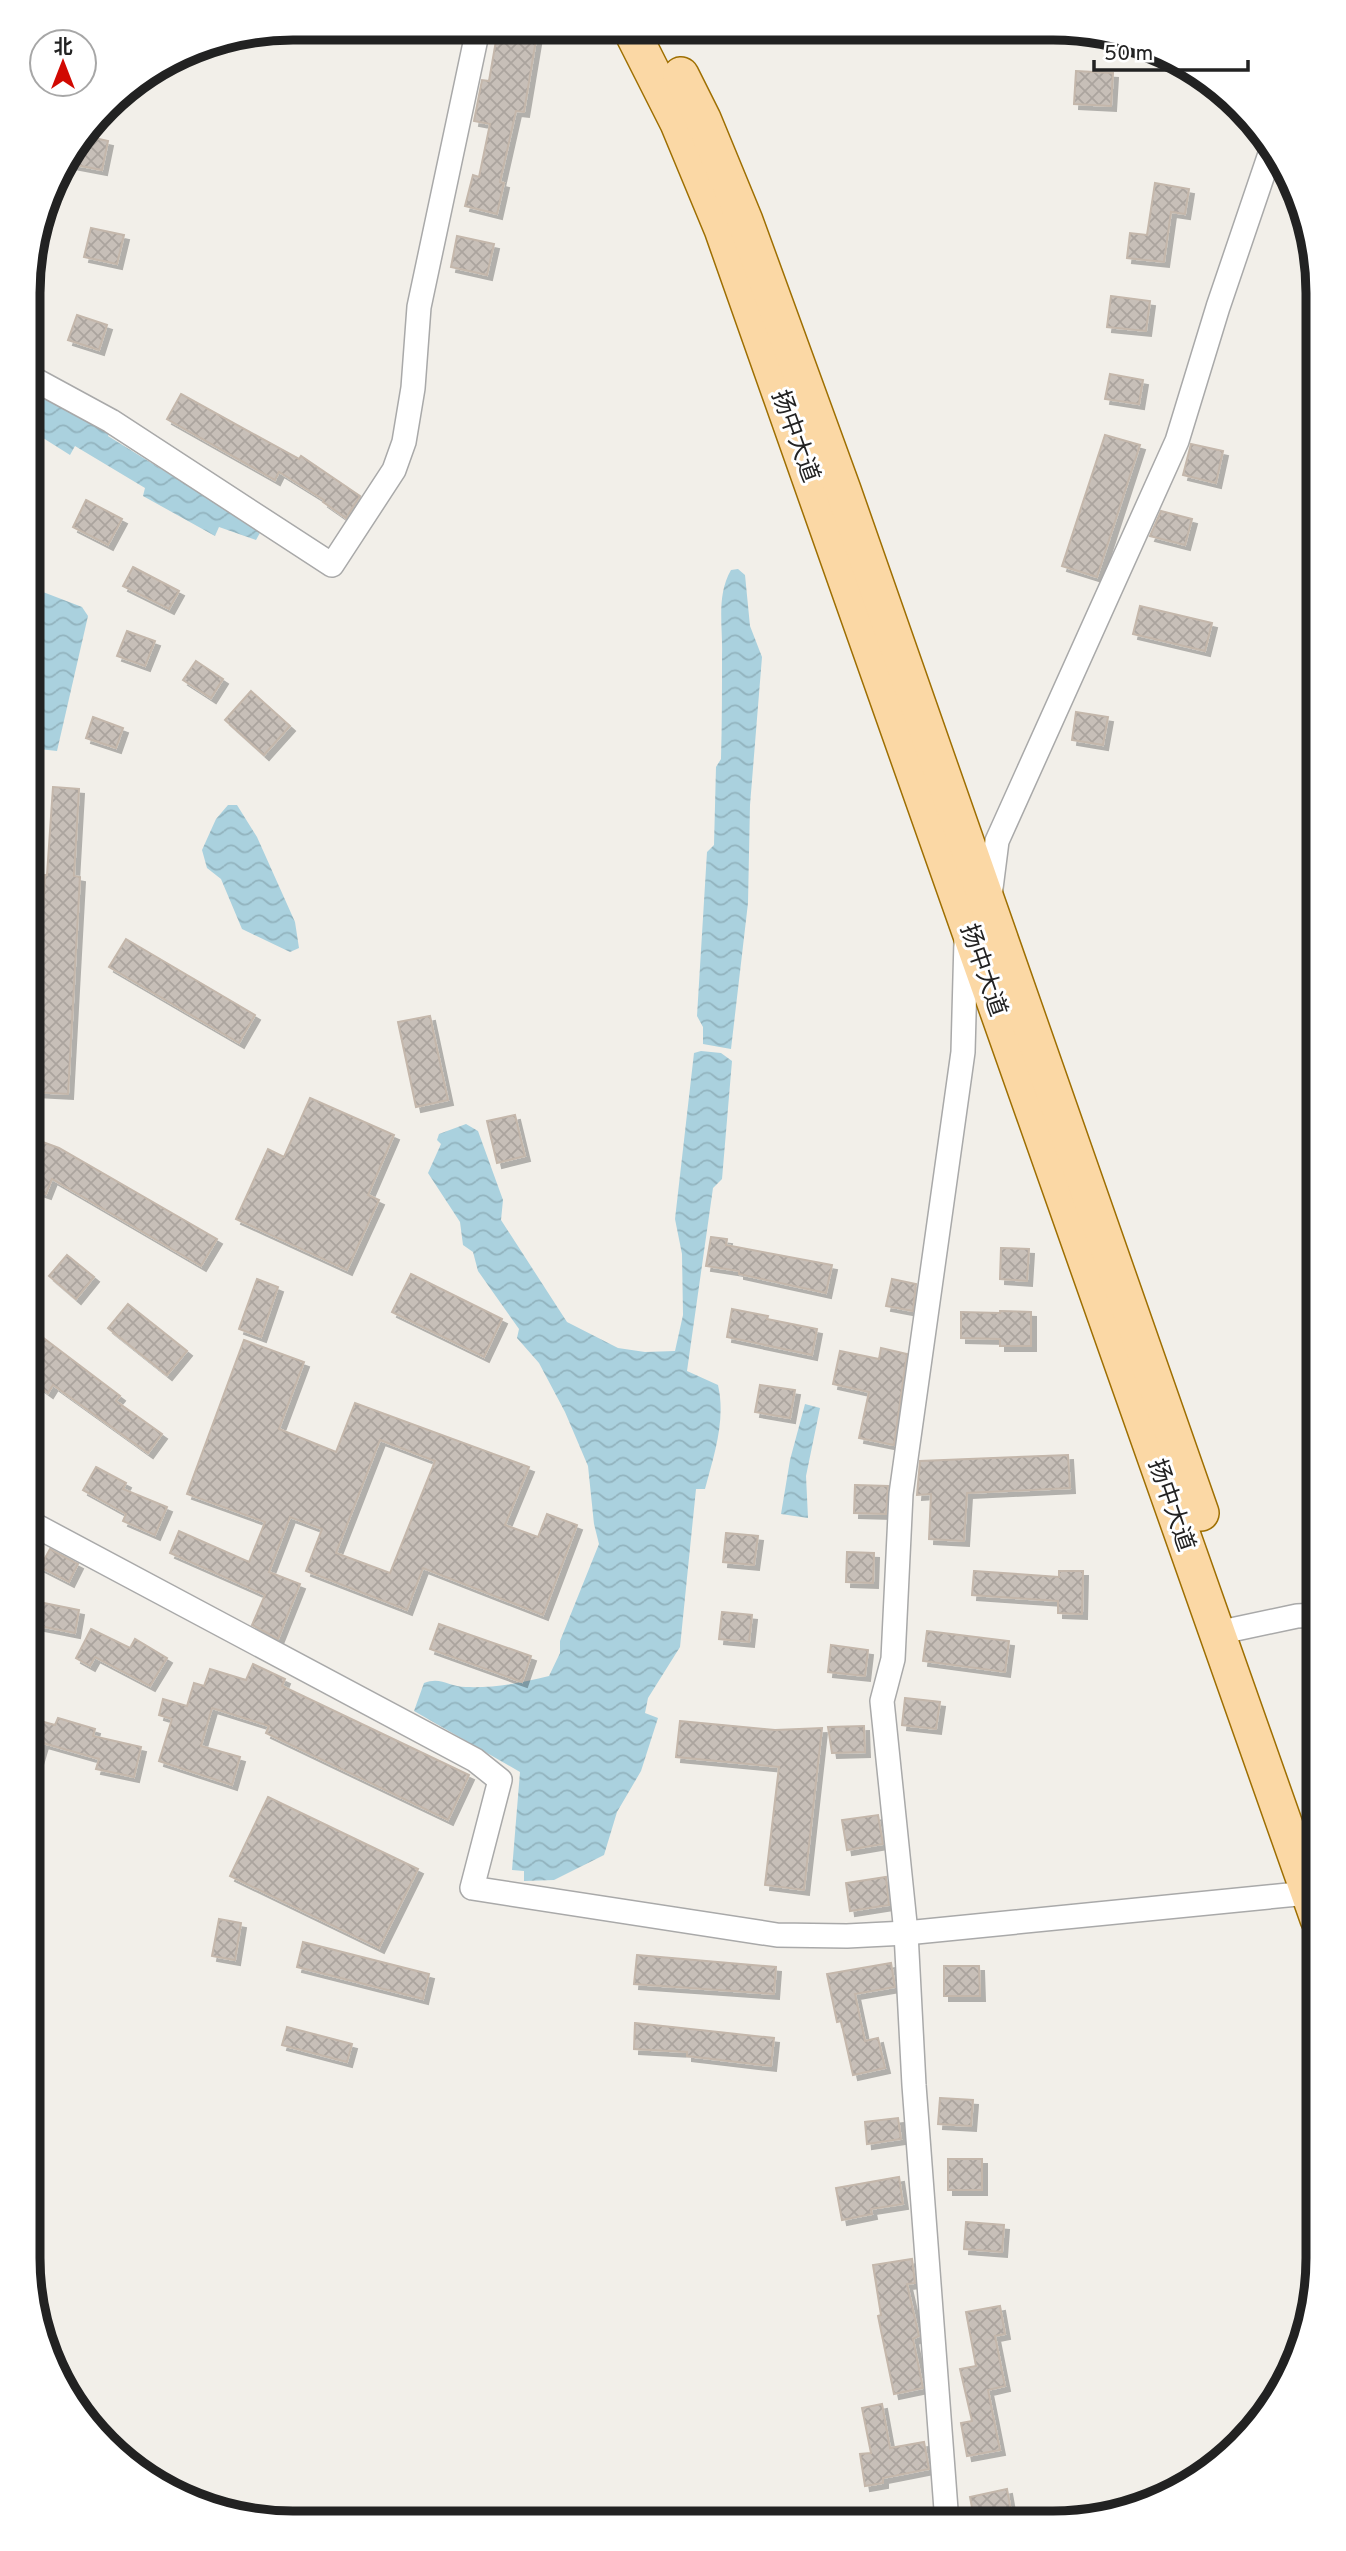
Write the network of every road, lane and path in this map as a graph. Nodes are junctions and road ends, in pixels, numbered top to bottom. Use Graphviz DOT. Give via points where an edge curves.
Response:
graph roads {
  1 [pos="476,40"];
  2 [pos="636,40"];
  3 [pos="663,40"];
  4 [pos="1268,160"];
  5 [pos="40,382"];
  6 [pos="978,913"];
  7 [pos="40,1527"];
  8 [pos="1306,1616"];
  9 [pos="1229,1630"];
  10 [pos="1306,1818"];
  11 [pos="1306,1873"];
  12 [pos="1306,1902"];
  13 [pos="906,1933"];
  14 [pos="946,2511"];
  1 -- 5 [label="street" via="419,307 404,442 394,470 332,565 111,421"];
  2 -- 6 [label="main road, 扬中大道" via="678,123 722,229"];
  3 -- 6 [label="main road, 扬中大道" via="746,221"];
  4 -- 6 [label="street" via="1177,441 997,841"];
  6 -- 9 [label="main road, 扬中大道"];
  6 -- 13 [label="street" via="901,1494 893,1660 882,1701"];
  7 -- 13 [label="street" via="475,1760 500,1780 472,1888 777,1935"];
  8 -- 9 [label="street"];
  9 -- 10 [label="main road, 扬中大道"];
  9 -- 11 [label="main road, 扬中大道"];
  12 -- 13 [label="street"];
  13 -- 14 [label="street"];
}
